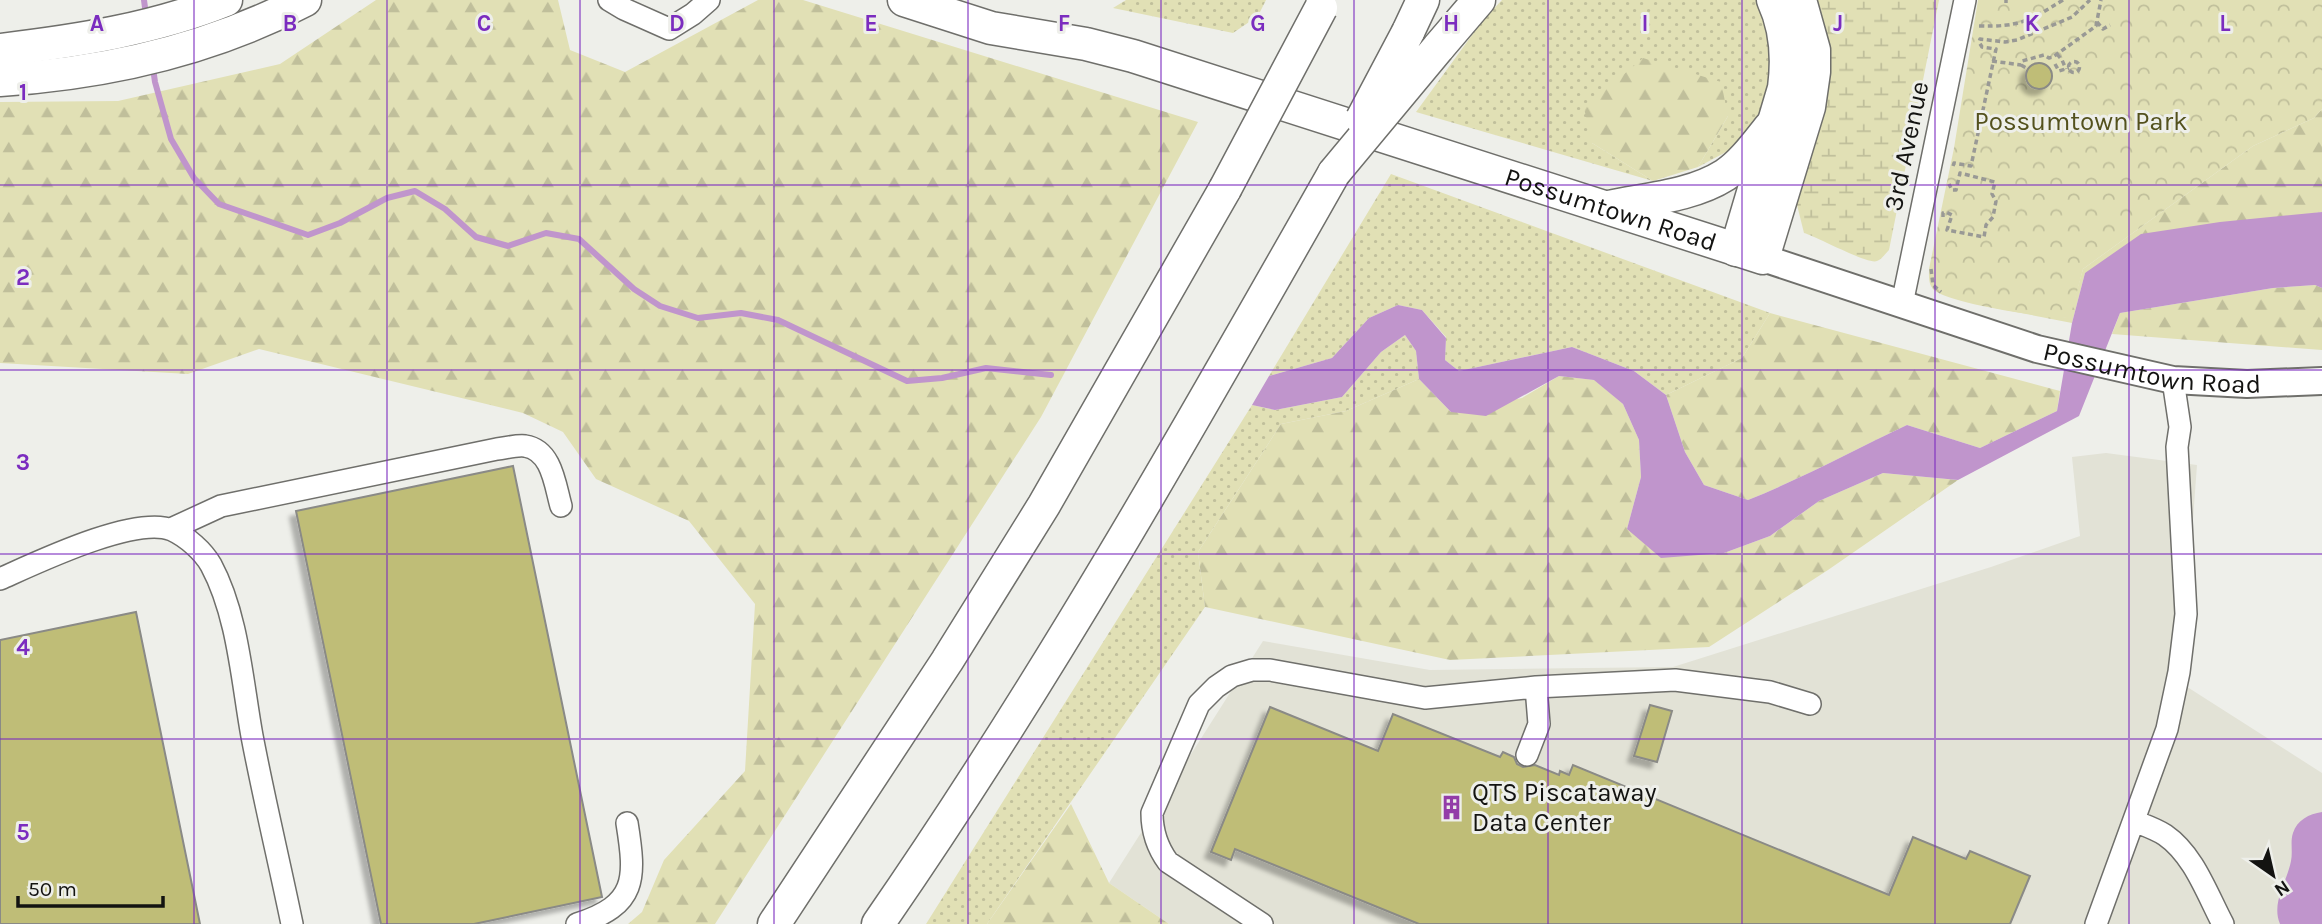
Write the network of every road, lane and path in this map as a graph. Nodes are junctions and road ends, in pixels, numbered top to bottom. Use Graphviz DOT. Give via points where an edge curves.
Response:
graph roads {
  1 [pos="226,0"];
  2 [pos="305,0"];
  3 [pos="609,0"];
  4 [pos="709,0"];
  5 [pos="904,0"];
  6 [pos="1423,0"];
  7 [pos="1479,0"];
  8 [pos="1773,0"];
  9 [pos="1800,0"];
  10 [pos="1965,0"];
  11 [pos="2063,0"];
  12 [pos="2090,0"];
  13 [pos="2101,0"];
  14 [pos="1323,4"];
  15 [pos="2097,22"];
  16 [pos="1960,25"];
  17 [pos="2110,25"];
  18 [pos="0,50"];
  19 [pos="2057,54"];
  20 [pos="1992,61"];
  21 [pos="2021,65"];
  22 [pos="2028,69"];
  23 [pos="2051,70"];
  24 [pos="0,80"];
  25 [pos="1777,117"];
  26 [pos="1334,173"];
  27 [pos="1608,207"];
  28 [pos="1941,224"];
  29 [pos="1750,254"];
  30 [pos="1934,259"];
  31 [pos="1950,295"];
  32 [pos="1902,304"];
  33 [pos="2173,380"];
  34 [pos="2322,381"];
  35 [pos="561,506"];
  36 [pos="170,529"];
  37 [pos="0,579"];
  38 [pos="1536,687"];
  39 [pos="1811,704"];
  40 [pos="1527,755"];
  41 [pos="2134,821"];
  42 [pos="627,824"];
  43 [pos="292,924"];
  44 [pos="577,924"];
  45 [pos="774,924"];
  46 [pos="878,924"];
  47 [pos="1262,924"];
  48 [pos="2096,924"];
  49 [pos="2223,924"];
  1 -- 18 [label="highway" via="127,30"];
  2 -- 24 [label="highway" via="234,33 179,51 46,77"];
  3 -- 4 [label="street" via="669,29"];
  5 -- 27 [label="highway, Possumtown Road" via="991,28 1133,57"];
  6 -- 26 [label="highway, bridge"];
  7 -- 26 [label="highway, bridge"];
  8 -- 25 [label="highway" via="1788,63"];
  9 -- 29 [label="highway" via="1814,50 1809,107"];
  10 -- 16 [label="street, 3rd Avenue"];
  11 -- 16 [label="path" via="2024,23"];
  12 -- 20 [label="path" via="2072,17 2017,40 1980,38 1982,47 1996,49"];
  13 -- 15 [label="path"];
  14 -- 45 [label="highway, bridge" via="1225,189 1044,506"];
  15 -- 17 [label="path" via="2103,29"];
  15 -- 19 [label="path"];
  16 -- 32 [label="street, 3rd Avenue"];
  19 -- 21 [label="path" via="2022,61"];
  19 -- 23 [label="path" via="2067,69 2059,71 2056,66"];
  20 -- 21 [label="path"];
  20 -- 28 [label="path" via="1971,166 1954,163 1949,184 1956,190 1960,173 1995,182 1993,217 1984,237 1947,230 1950,212 1943,213"];
  21 -- 22 [label="path"];
  25 -- 27 [label="highway" via="1725,174 1683,191"];
  25 -- 29 [label="highway"];
  26 -- 46 [label="highway" via="1152,493 995,748"];
  27 -- 29 [label="highway, Possumtown Road"];
  29 -- 32 [label="main road, Possumtown Road"];
  30 -- 31 [label="path" via="1933,285"];
  32 -- 33 [label="main road, Possumtown Road" via="2037,349"];
  33 -- 34 [label="main road, Possumtown Road" via="2247,384"];
  33 -- 41 [label="street" via="2180,427 2176,447 2186,614 2167,729"];
  35 -- 36 [label="street" via="543,455 523,446 221,506"];
  36 -- 37 [label="street" via="143,527 106,536"];
  36 -- 43 [label="street" via="197,546 229,607"];
  38 -- 39 [label="street" via="1675,680 1770,692"];
  38 -- 40 [label="street" via="1539,724"];
  38 -- 47 [label="street" via="1425,698 1252,670 1216,687 1199,704 1152,813 1152,824 1158,850 1168,862"];
  41 -- 48 [label="street"];
  41 -- 49 [label="street" via="2174,842 2194,868"];
  42 -- 44 [label="street" via="633,858 631,883 606,913"];
}
